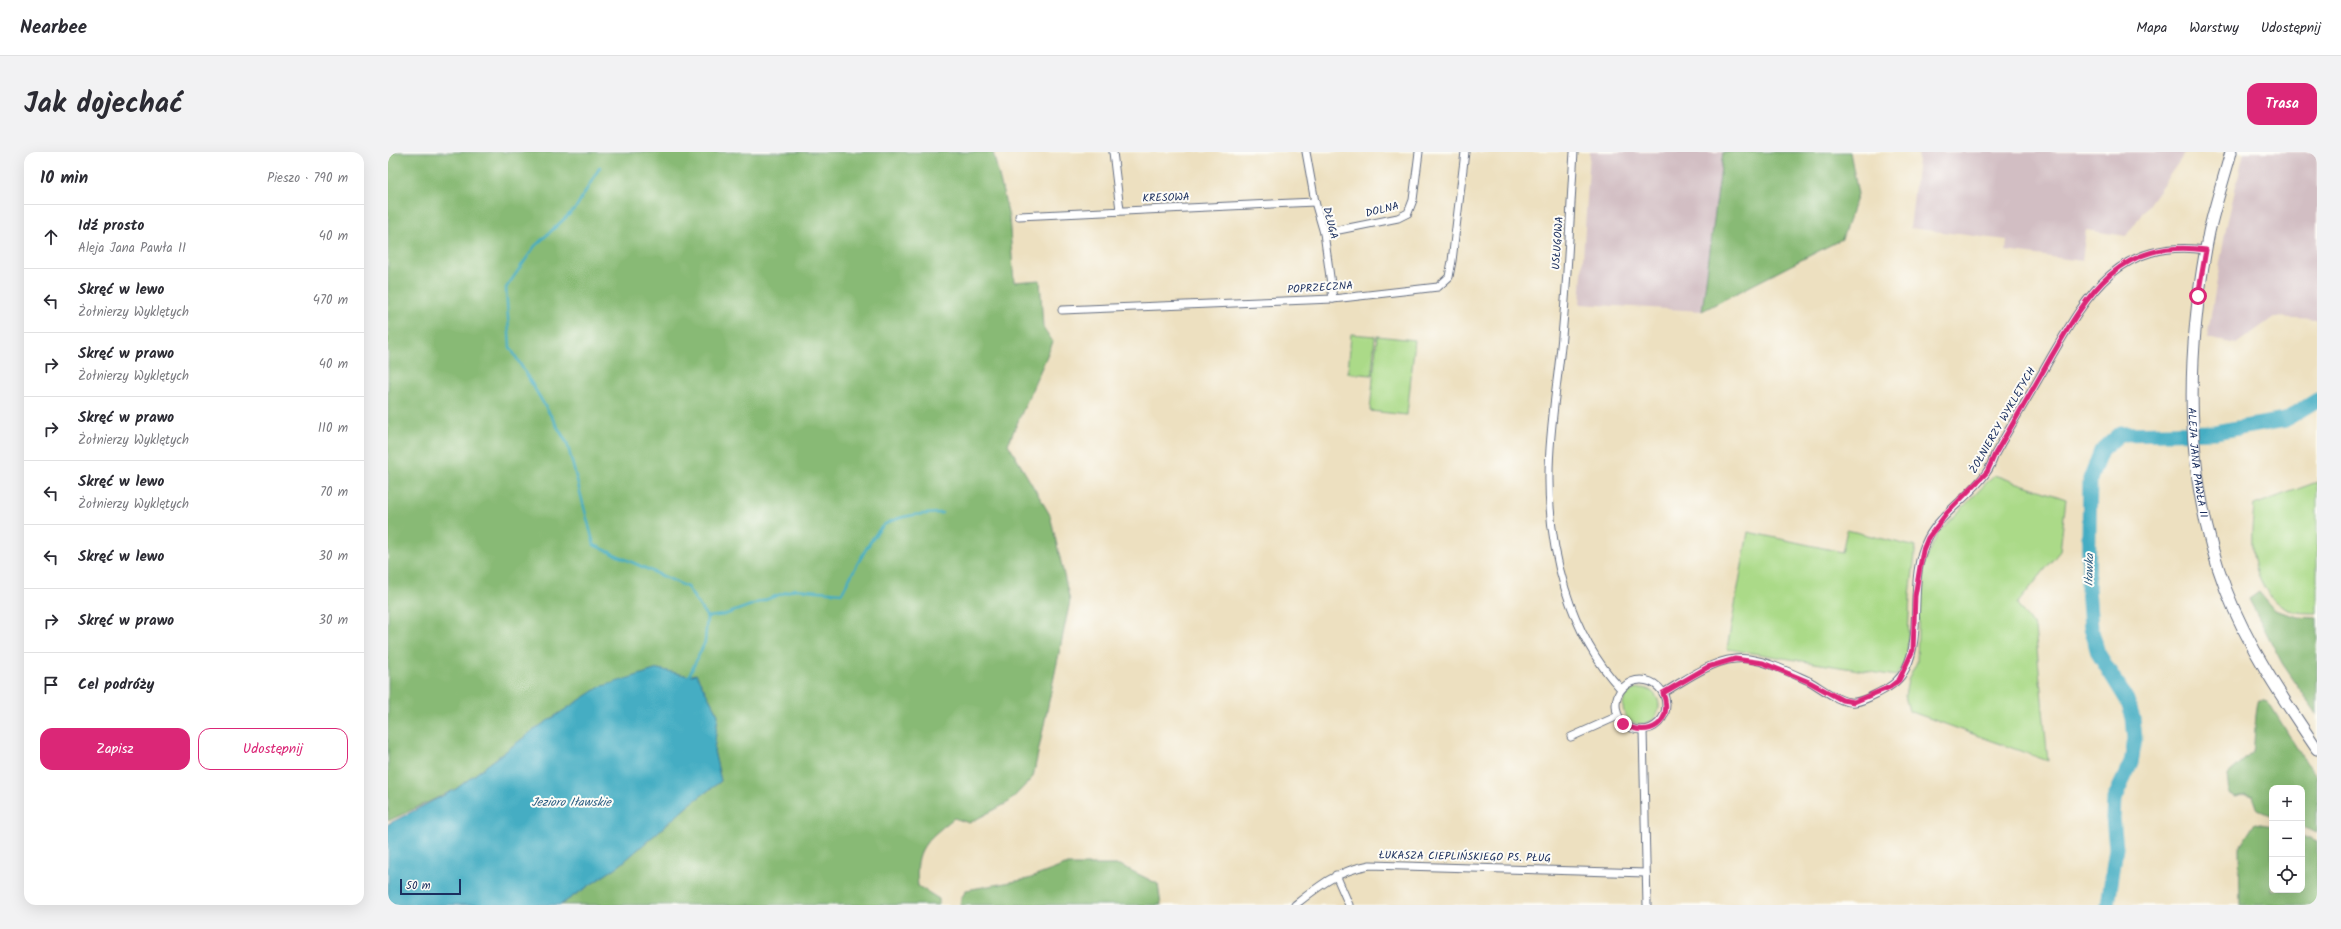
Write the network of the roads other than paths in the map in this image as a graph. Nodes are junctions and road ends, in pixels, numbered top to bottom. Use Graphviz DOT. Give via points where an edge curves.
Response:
graph roads {
  1 [pos="1113,152"];
  2 [pos="1306,152"];
  3 [pos="1419,152"];
  4 [pos="1465,152"];
  5 [pos="1574,152"];
  6 [pos="2231,152"];
  7 [pos="1315,202"];
  8 [pos="1120,210"];
  9 [pos="1019,216"];
  10 [pos="1324,233"];
  11 [pos="2206,250"];
  12 [pos="1333,299"];
  13 [pos="1062,310"];
  14 [pos="1621,689"];
  15 [pos="1663,693"];
  16 [pos="1618,716"];
  17 [pos="1642,730"];
  18 [pos="1571,737"];
  19 [pos="2317,749"];
  20 [pos="1646,873"];
  21 [pos="1336,874"];
  22 [pos="1295,905"];
  23 [pos="1349,905"];
  24 [pos="1647,905"];
  1 -- 8 [label="street"];
  2 -- 7 [label="street, DŁUGA"];
  3 -- 10 [label="street, DOLNA" via="1413,200 1408,214"];
  4 -- 12 [label="street, POPRZECZNA" via="1449,277 1428,290"];
  5 -- 14 [label="street, USŁUGOWA" via="1562,335 1549,464 1550,508 1566,592 1595,657"];
  6 -- 11 [label="main road, ALEJA JANA PAWŁA II"];
  7 -- 8 [label="street, KRESOWA"];
  7 -- 10 [label="street, DŁUGA"];
  8 -- 9 [label="street, KRESOWA"];
  10 -- 12 [label="street, DŁUGA"];
  11 -- 15 [label="street, ŻOŁNIERZY WYKLĘTYCH" via="2176,248 2128,262 2102,280 2080,306 1987,472 1947,513 1928,538 1923,550 1915,596 1913,650 1899,680 1874,695 1854,702 1842,700 1809,682 1763,663 1735,659 1708,667"];
  11 -- 19 [label="main road, ALEJA JANA PAWŁA II" via="2194,338 2191,392 2196,473 2207,530 2226,591 2260,660"];
  12 -- 13 [label="street, POPRZECZNA"];
  14 -- 15 [label="street" via="1630,682 1642,680 1654,683"];
  14 -- 16 [label="street" via="1616,702"];
  15 -- 17 [label="street" via="1667,703 1665,715 1658,725"];
  16 -- 17 [label="street" via="1623,724 1634,730"];
  16 -- 18 [label="street"];
  17 -- 20 [label="street"];
  20 -- 21 [label="street, ŁUKASZA CIEPLIŃSKIEGO PS. PŁUG" via="1370,865"];
  20 -- 24 [label="street"];
  21 -- 22 [label="street, ŁUKASZA CIEPLIŃSKIEGO PS. PŁUG"];
  21 -- 23 [label="street"];
}
